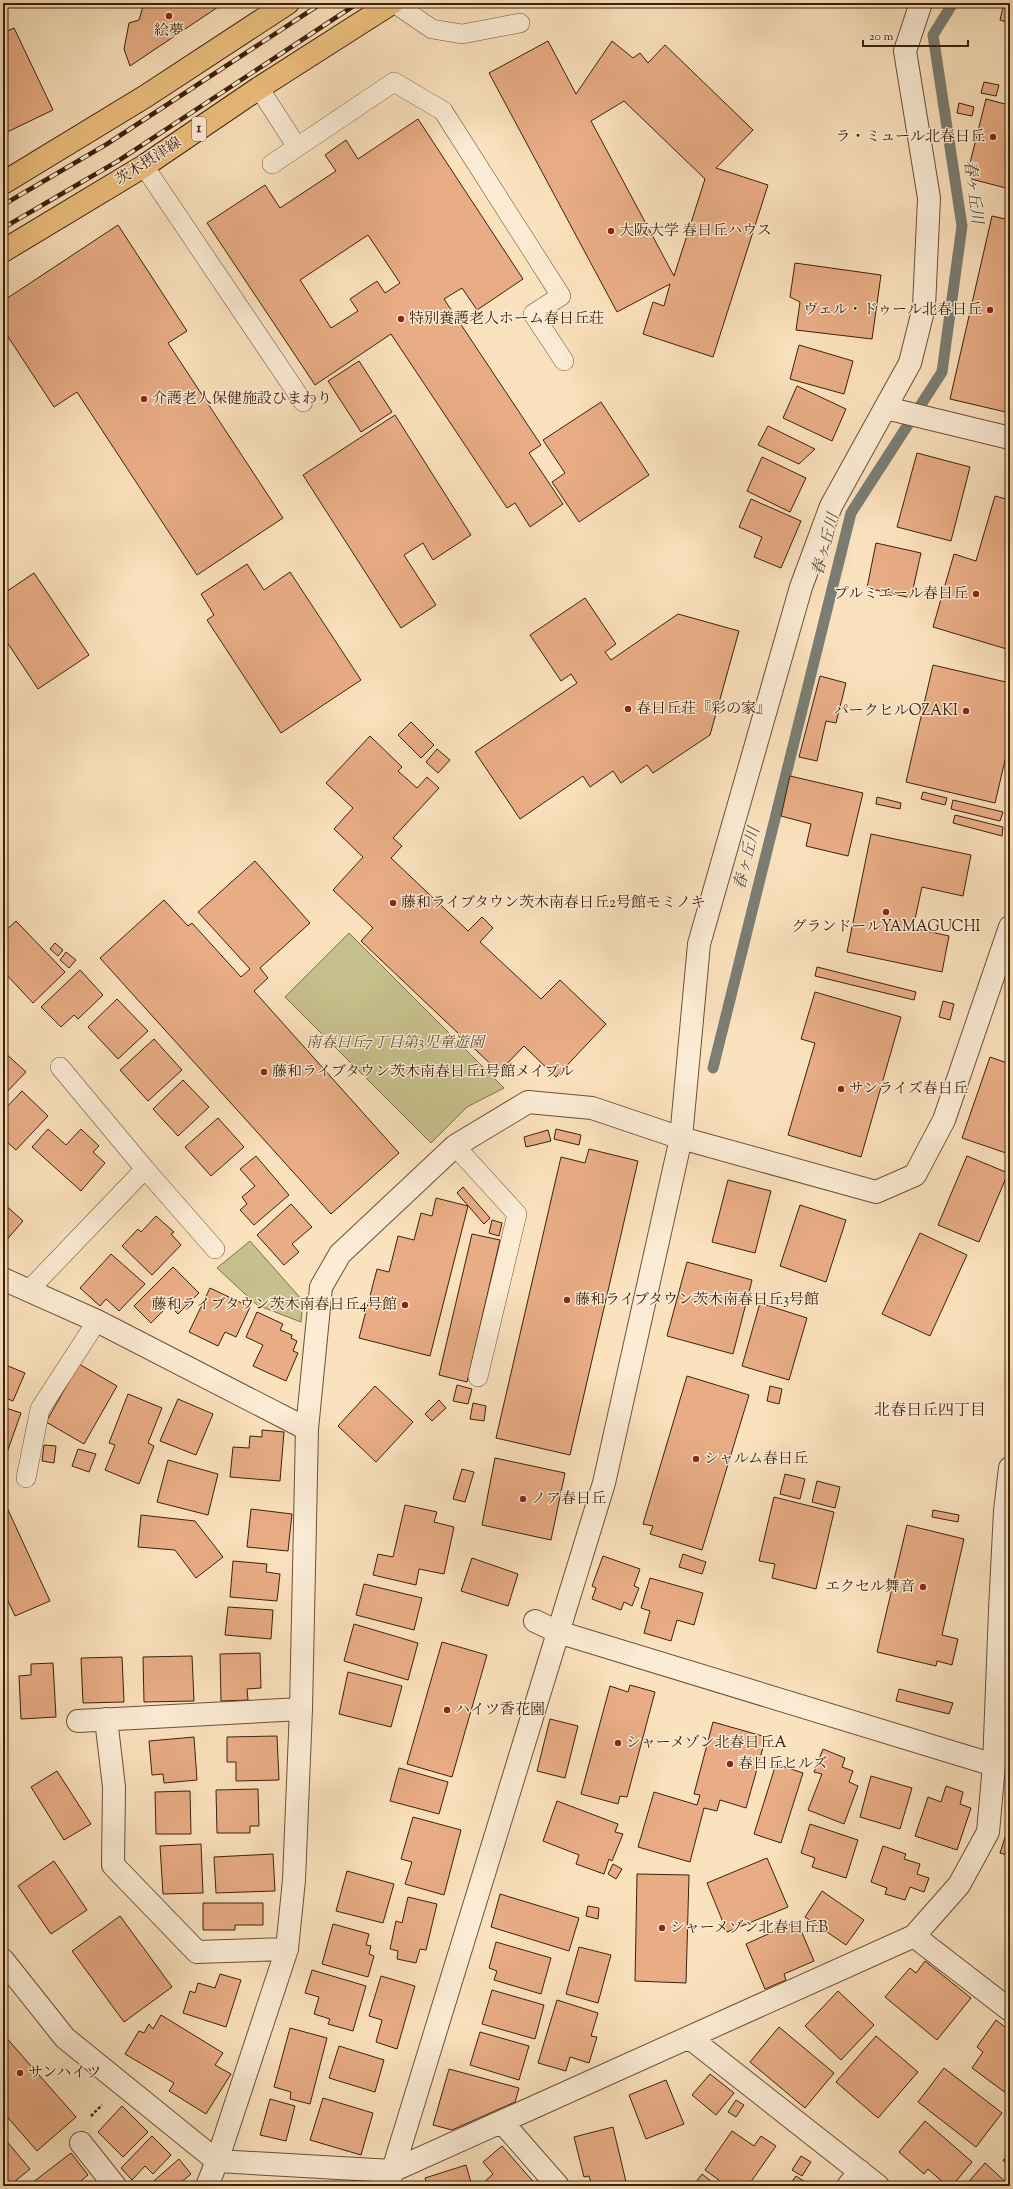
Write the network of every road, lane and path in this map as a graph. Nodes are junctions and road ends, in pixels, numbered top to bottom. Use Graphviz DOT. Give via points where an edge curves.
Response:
graph roads {
  1 [pos="288,3"];
  2 [pos="393,3"];
  3 [pos="921,3"];
  4 [pos="520,23"];
  5 [pos="259,88"];
  6 [pos="297,146"];
  7 [pos="272,164"];
  8 [pos="144,166"];
  9 [pos="3,183"];
  10 [pos="3,251"];
  11 [pos="564,361"];
  12 [pos="303,402"];
  13 [pos="886,408"];
  14 [pos="1010,438"];
  15 [pos="1010,927"];
  16 [pos="60,1067"];
  17 [pos="681,1138"];
  18 [pos="455,1146"];
  19 [pos="144,1169"];
  20 [pos="215,1249"];
  21 [pos="3,1279"];
  22 [pos="28,1291"];
  23 [pos="97,1321"];
  24 [pos="478,1377"];
  25 [pos="307,1429"];
  26 [pos="1010,1468"];
  27 [pos="26,1478"];
  28 [pos="1008,1512"];
  29 [pos="535,1621"];
  30 [pos="558,1632"];
  31 [pos="301,1709"];
  32 [pos="106,1719"];
  33 [pos="78,1721"];
  34 [pos="994,1765"];
  35 [pos="914,1936"];
  36 [pos="287,1949"];
  37 [pos="3,1960"];
  38 [pos="1010,2010"];
  39 [pos="690,2038"];
  40 [pos="122,2084"];
  41 [pos="502,2122"];
  42 [pos="81,2143"];
  43 [pos="217,2161"];
  44 [pos="390,2178"];
  45 [pos="854,2179"];
  46 [pos="115,2186"];
  47 [pos="207,2186"];
  48 [pos="558,2186"];
  49 [pos="878,2186"];
  1 -- 9 [label="main road" via="146,96"];
  2 -- 4 [label="lane" via="432,29 462,34"];
  2 -- 5 [label="main road, 茨木摂津線 / 1"];
  3 -- 13 [label="street" via="905,51 930,198 924,307 910,362"];
  5 -- 6 [label="lane"];
  5 -- 8 [label="main road, 茨木摂津線 / 1"];
  6 -- 7 [label="lane"];
  6 -- 11 [label="lane" via="394,82 443,110 561,296 532,314"];
  8 -- 10 [label="main road, 茨木摂津線 / 1"];
  8 -- 12 [label="lane"];
  13 -- 14 [label="street"];
  13 -- 17 [label="street" via="831,506 801,587 699,944"];
  15 -- 17 [label="street" via="944,1120 915,1175 876,1192"];
  16 -- 19 [label="lane"];
  17 -- 18 [label="street" via="592,1108 528,1102"];
  17 -- 30 [label="street" via="604,1483"];
  18 -- 24 [label="lane" via="517,1214"];
  18 -- 25 [label="street" via="340,1254 321,1287"];
  19 -- 20 [label="lane"];
  19 -- 22 [label="lane"];
  21 -- 22 [label="street"];
  22 -- 23 [label="street"];
  23 -- 25 [label="street"];
  23 -- 27 [label="lane" via="40,1409"];
  25 -- 31 [label="street"];
  26 -- 28 [label="street"];
  28 -- 34 [label="street"];
  29 -- 30 [label="street"];
  30 -- 34 [label="street"];
  30 -- 44 [label="street"];
  31 -- 32 [label="street"];
  31 -- 36 [label="street" via="294,1880"];
  32 -- 33 [label="street"];
  32 -- 36 [label="street" via="114,1787 113,1865 197,1952"];
  34 -- 35 [label="street" via="988,1832 959,1885"];
  35 -- 38 [label="street"];
  35 -- 39 [label="street"];
  36 -- 43 [label="street"];
  37 -- 40 [label="street" via="65,2038"];
  39 -- 41 [label="street"];
  39 -- 45 [label="street"];
  40 -- 42 [label="path" via="79,2127"];
  40 -- 43 [label="street"];
  41 -- 44 [label="street"];
  41 -- 48 [label="street"];
  42 -- 46 [label="street"];
  43 -- 44 [label="street"];
  43 -- 47 [label="street"];
  45 -- 49 [label="street"];
}
